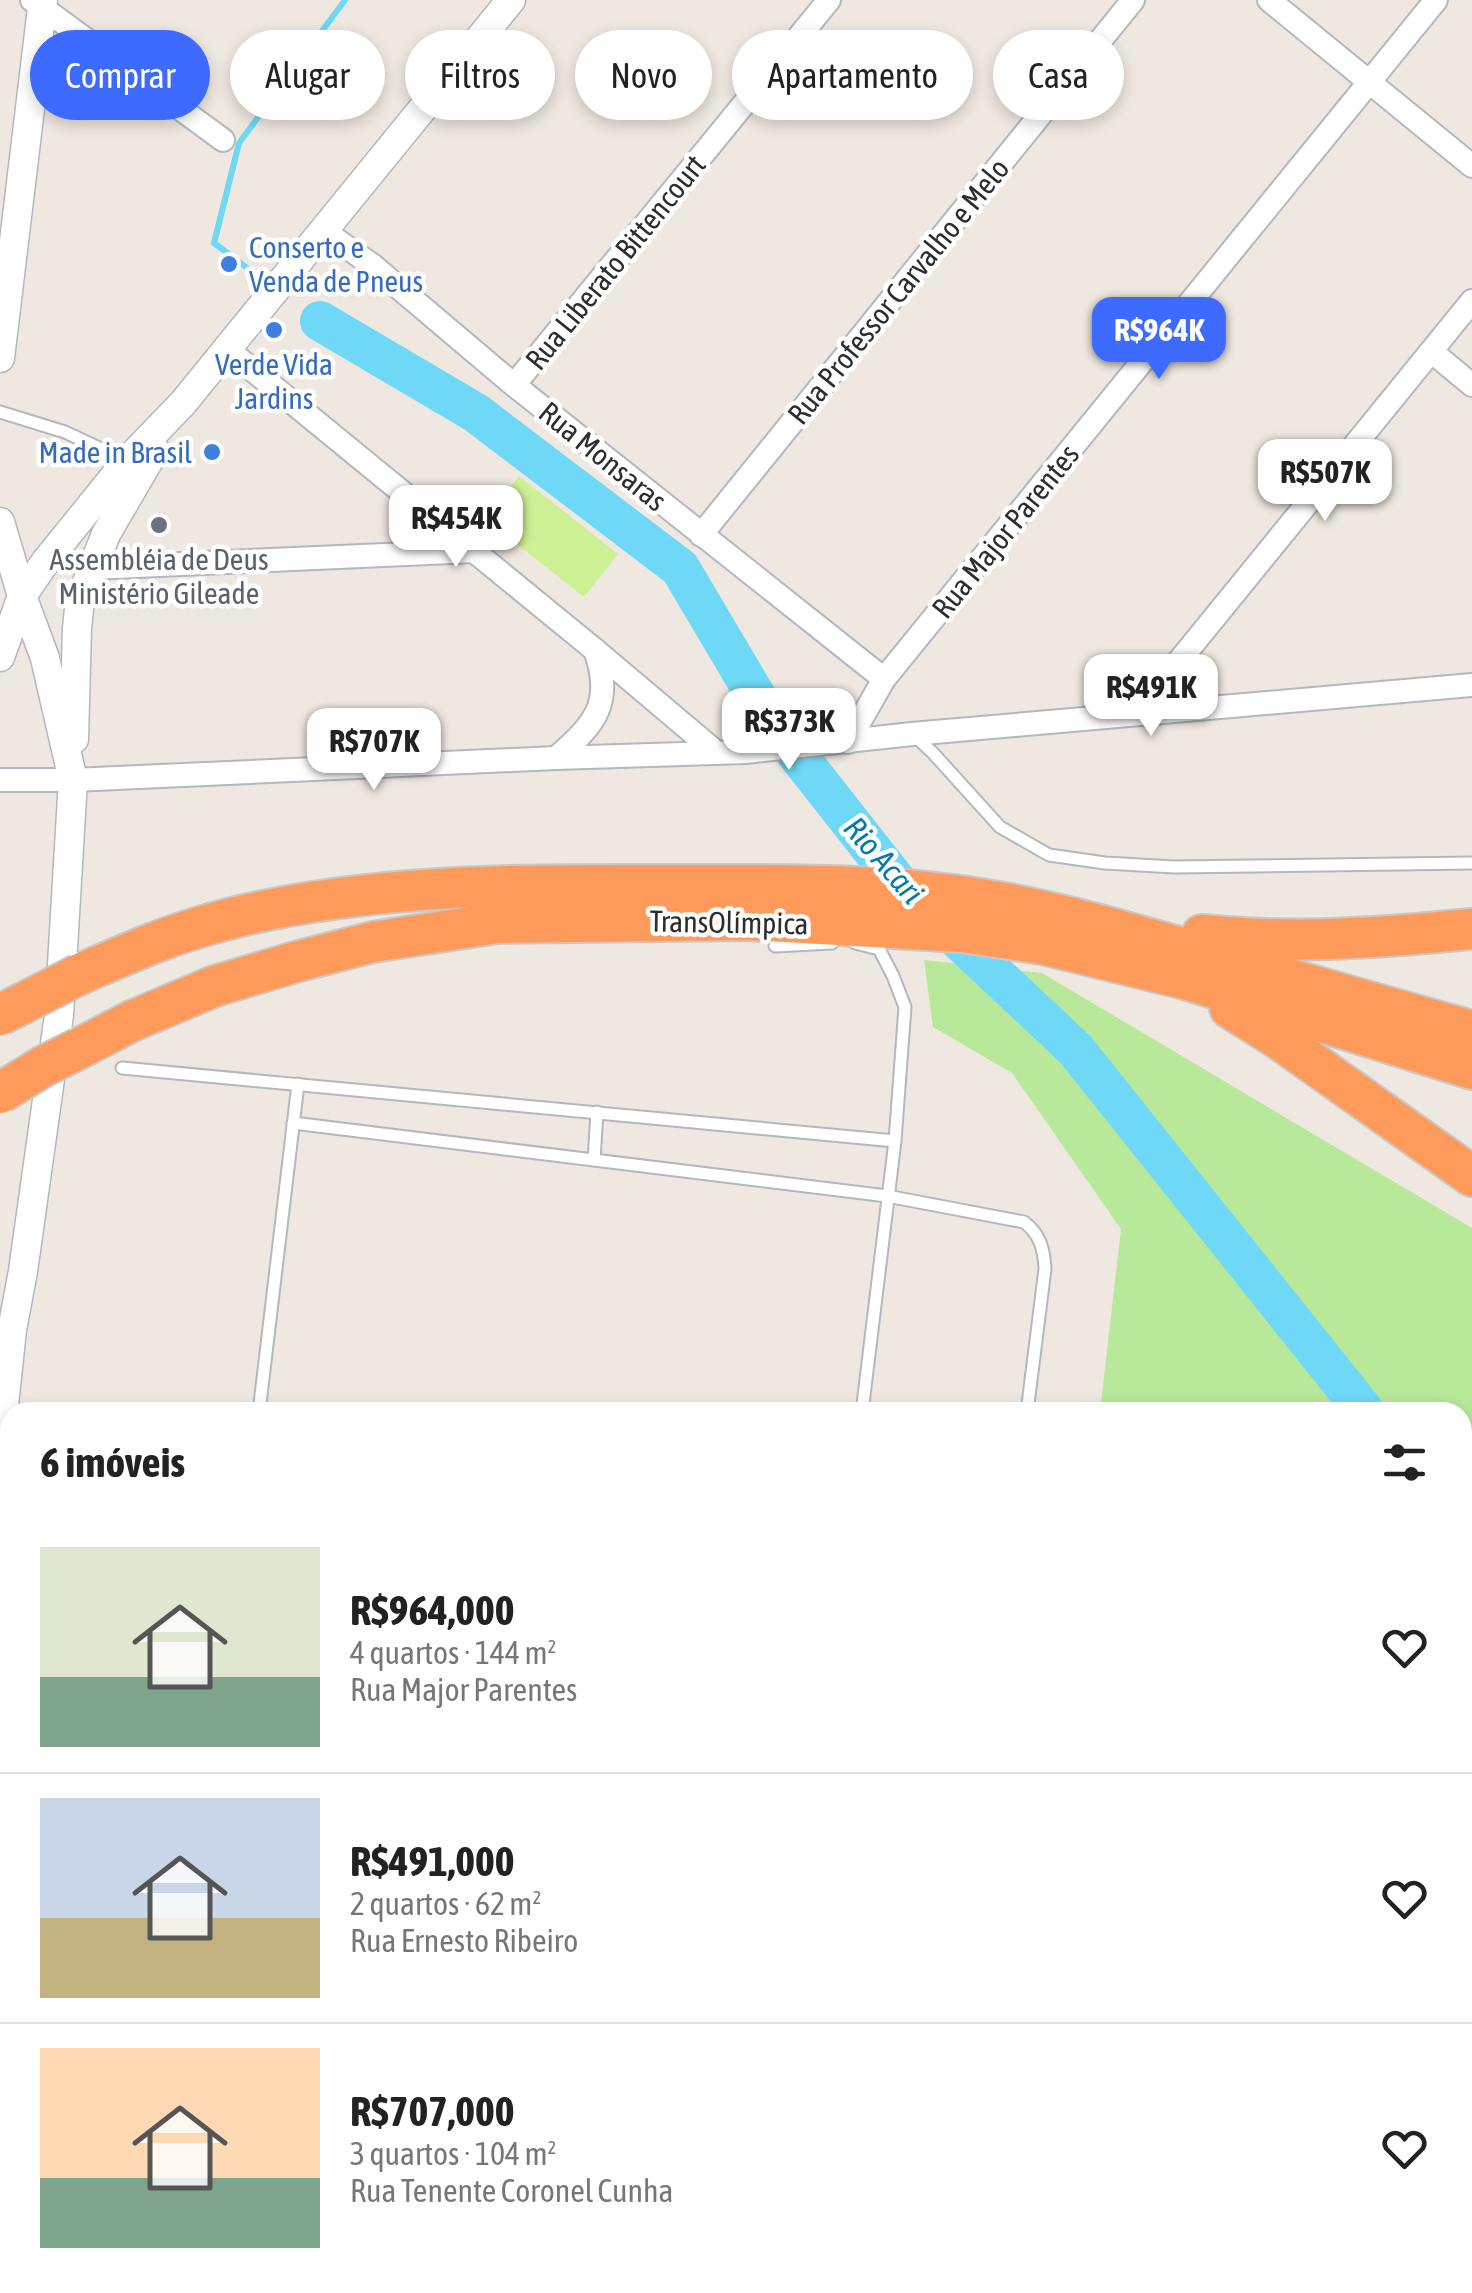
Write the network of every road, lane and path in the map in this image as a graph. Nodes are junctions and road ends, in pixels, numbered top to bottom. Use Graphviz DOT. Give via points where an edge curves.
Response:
graph roads {
  1 [pos="511,0"];
  2 [pos="829,0"];
  3 [pos="1133,0"];
  4 [pos="1269,0"];
  5 [pos="1436,0"];
  6 [pos="39,3"];
  7 [pos="1368,83"];
  8 [pos="223,140"];
  9 [pos="1472,166"];
  10 [pos="324,231"];
  11 [pos="1472,300"];
  12 [pos="227,350"];
  13 [pos="1432,352"];
  14 [pos="0,358"];
  15 [pos="514,385"];
  16 [pos="1472,386"];
  17 [pos="183,403"];
  18 [pos="0,412"];
  19 [pos="128,461"];
  20 [pos="0,522"];
  21 [pos="701,535"];
  22 [pos="474,551"];
  23 [pos="91,568"];
  24 [pos="22,596"];
  25 [pos="595,650"];
  26 [pos="0,656"];
  27 [pos="884,680"];
  28 [pos="1472,685"];
  29 [pos="1136,714"];
  30 [pos="912,734"];
  31 [pos="837,742"];
  32 [pos="717,753"];
  33 [pos="556,758"];
  34 [pos="0,780"];
  35 [pos="73,780"];
  36 [pos="1472,862"];
  37 [pos="1065,915"];
  38 [pos="1472,929"];
  39 [pos="775,946"];
  40 [pos="1185,979"];
  41 [pos="0,1014"];
  42 [pos="1472,1031"];
  43 [pos="122,1068"];
  44 [pos="1472,1070"];
  45 [pos="298,1084"];
  46 [pos="0,1094"];
  47 [pos="598,1112"];
  48 [pos="294,1123"];
  49 [pos="895,1141"];
  50 [pos="594,1160"];
  51 [pos="1472,1176"];
  52 [pos="887,1196"];
  53 [pos="6,1329"];
  54 [pos="2,1402"];
  55 [pos="260,1402"];
  56 [pos="863,1402"];
  57 [pos="1028,1402"];
  1 -- 10 [label="street"];
  2 -- 15 [label="street, Rua Liberato Bittencourt"];
  3 -- 21 [label="street, Rua Professor Carvalho e Melo"];
  4 -- 7 [label="street"];
  5 -- 7 [label="street, Rua Major Parentes"];
  6 -- 8 [label="street"];
  6 -- 14 [label="street"];
  7 -- 9 [label="street"];
  7 -- 27 [label="street, Rua Major Parentes"];
  10 -- 12 [label="street"];
  10 -- 15 [label="street, Rua Monsaras"];
  11 -- 13 [label="street"];
  12 -- 17 [label="street"];
  12 -- 22 [label="street"];
  13 -- 16 [label="street"];
  13 -- 29 [label="street"];
  15 -- 21 [label="street, Rua Monsaras"];
  17 -- 19 [label="street"];
  17 -- 23 [label="street"];
  18 -- 19 [label="lane"];
  19 -- 24 [label="street"];
  20 -- 24 [label="street"];
  21 -- 27 [label="street, Rua Monsaras"];
  22 -- 23 [label="street"];
  22 -- 25 [label="street"];
  23 -- 35 [label="street" via="77,628"];
  24 -- 26 [label="street"];
  24 -- 35 [label="street" via="45,658"];
  25 -- 32 [label="street"];
  25 -- 33 [label="street" via="604,685 598,711"];
  27 -- 31 [label="street, Rua Major Parentes"];
  28 -- 29 [label="street"];
  29 -- 30 [label="street"];
  30 -- 31 [label="street"];
  30 -- 36 [label="lane" via="1000,826 1048,855 1174,866"];
  31 -- 32 [label="street"];
  32 -- 33 [label="street"];
  33 -- 35 [label="street"];
  34 -- 35 [label="street"];
  35 -- 53 [label="street" via="59,1015 23,1271"];
  37 -- 38 [label="highway" via="1257,941"];
  37 -- 41 [label="highway, TransOlímpica, bridge" via="939,893 822,885 581,885 366,896 202,926"];
  37 -- 42 [label="highway, TransOlímpica"];
  39 -- 49 [label="lane" via="850,942 879,949 905,1007"];
  40 -- 44 [label="highway, TransOlímpica"];
  40 -- 46 [label="highway, TransOlímpica, bridge" via="962,932 747,920 497,923 372,942 215,986 132,1021"];
  40 -- 51 [label="highway"];
  43 -- 45 [label="lane"];
  45 -- 47 [label="lane"];
  45 -- 48 [label="lane"];
  47 -- 49 [label="lane"];
  47 -- 50 [label="lane"];
  48 -- 50 [label="lane"];
  48 -- 55 [label="lane"];
  49 -- 52 [label="lane"];
  50 -- 52 [label="lane"];
  52 -- 56 [label="lane"];
  52 -- 57 [label="lane" via="1032,1228 1045,1269"];
  53 -- 54 [label="street"];
}
